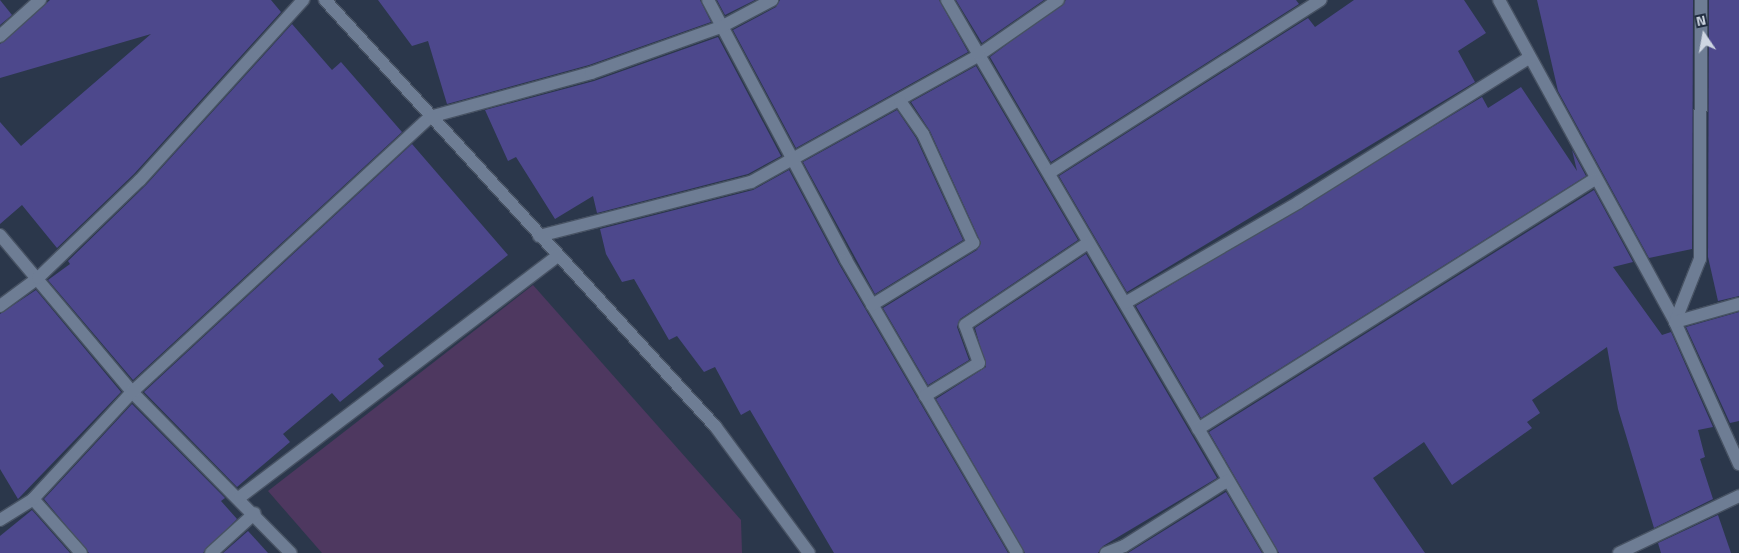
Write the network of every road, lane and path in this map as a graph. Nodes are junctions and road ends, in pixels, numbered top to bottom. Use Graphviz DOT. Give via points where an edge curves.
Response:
graph roads {
  1 [pos="40,0"];
  2 [pos="303,0"];
  3 [pos="325,0"];
  4 [pos="708,0"];
  5 [pos="772,0"];
  6 [pos="947,0"];
  7 [pos="1058,0"];
  8 [pos="1321,0"];
  9 [pos="1499,0"];
  10 [pos="1701,0"];
  11 [pos="721,27"];
  12 [pos="0,36"];
  13 [pos="979,55"];
  14 [pos="1529,58"];
  15 [pos="900,100"];
  16 [pos="430,117"];
  17 [pos="792,158"];
  18 [pos="1049,173"];
  19 [pos="1594,180"];
  20 [pos="0,235"];
  21 [pos="539,236"];
  22 [pos="1088,243"];
  23 [pos="558,256"];
  24 [pos="38,278"];
  25 [pos="1125,303"];
  26 [pos="1739,304"];
  27 [pos="872,305"];
  28 [pos="0,306"];
  29 [pos="1675,322"];
  30 [pos="132,392"];
  31 [pos="925,396"];
  32 [pos="1198,429"];
  33 [pos="1739,464"];
  34 [pos="1227,481"];
  35 [pos="1739,496"];
  36 [pos="240,497"];
  37 [pos="33,498"];
  38 [pos="255,513"];
  39 [pos="0,520"];
  40 [pos="80,553"];
  41 [pos="211,553"];
  42 [pos="291,553"];
  43 [pos="809,553"];
  44 [pos="1017,553"];
  45 [pos="1106,553"];
  46 [pos="1271,553"];
  47 [pos="1619,553"];
  1 -- 12 [label="street"];
  2 -- 24 [label="street" via="140,180"];
  3 -- 16 [label="street"];
  4 -- 11 [label="street"];
  5 -- 11 [label="street"];
  6 -- 13 [label="street"];
  7 -- 13 [label="street"];
  8 -- 18 [label="street"];
  9 -- 14 [label="street"];
  10 -- 29 [label="street" via="1700,259"];
  11 -- 16 [label="street" via="592,73"];
  11 -- 17 [label="street"];
  13 -- 15 [label="street"];
  13 -- 18 [label="street"];
  14 -- 19 [label="street"];
  14 -- 25 [label="street" via="1298,202"];
  15 -- 17 [label="street"];
  15 -- 27 [label="street" via="923,134 973,243"];
  16 -- 21 [label="street"];
  16 -- 30 [label="street"];
  17 -- 21 [label="street" via="751,182"];
  17 -- 27 [label="street"];
  18 -- 22 [label="street"];
  19 -- 29 [label="street"];
  19 -- 32 [label="street"];
  20 -- 24 [label="street"];
  21 -- 23 [label="street"];
  22 -- 25 [label="street"];
  22 -- 31 [label="street" via="965,325 979,363"];
  23 -- 36 [label="street"];
  23 -- 43 [label="street" via="714,426"];
  24 -- 28 [label="street"];
  24 -- 30 [label="street"];
  25 -- 32 [label="street"];
  26 -- 29 [label="street"];
  27 -- 31 [label="street"];
  29 -- 33 [label="street"];
  30 -- 36 [label="street"];
  30 -- 37 [label="street"];
  31 -- 44 [label="street"];
  32 -- 34 [label="street"];
  34 -- 45 [label="street" via="1124,546"];
  34 -- 46 [label="street"];
  35 -- 47 [label="street"];
  36 -- 38 [label="street"];
  37 -- 39 [label="street"];
  37 -- 40 [label="street"];
  38 -- 41 [label="street"];
  38 -- 42 [label="street"];
}
